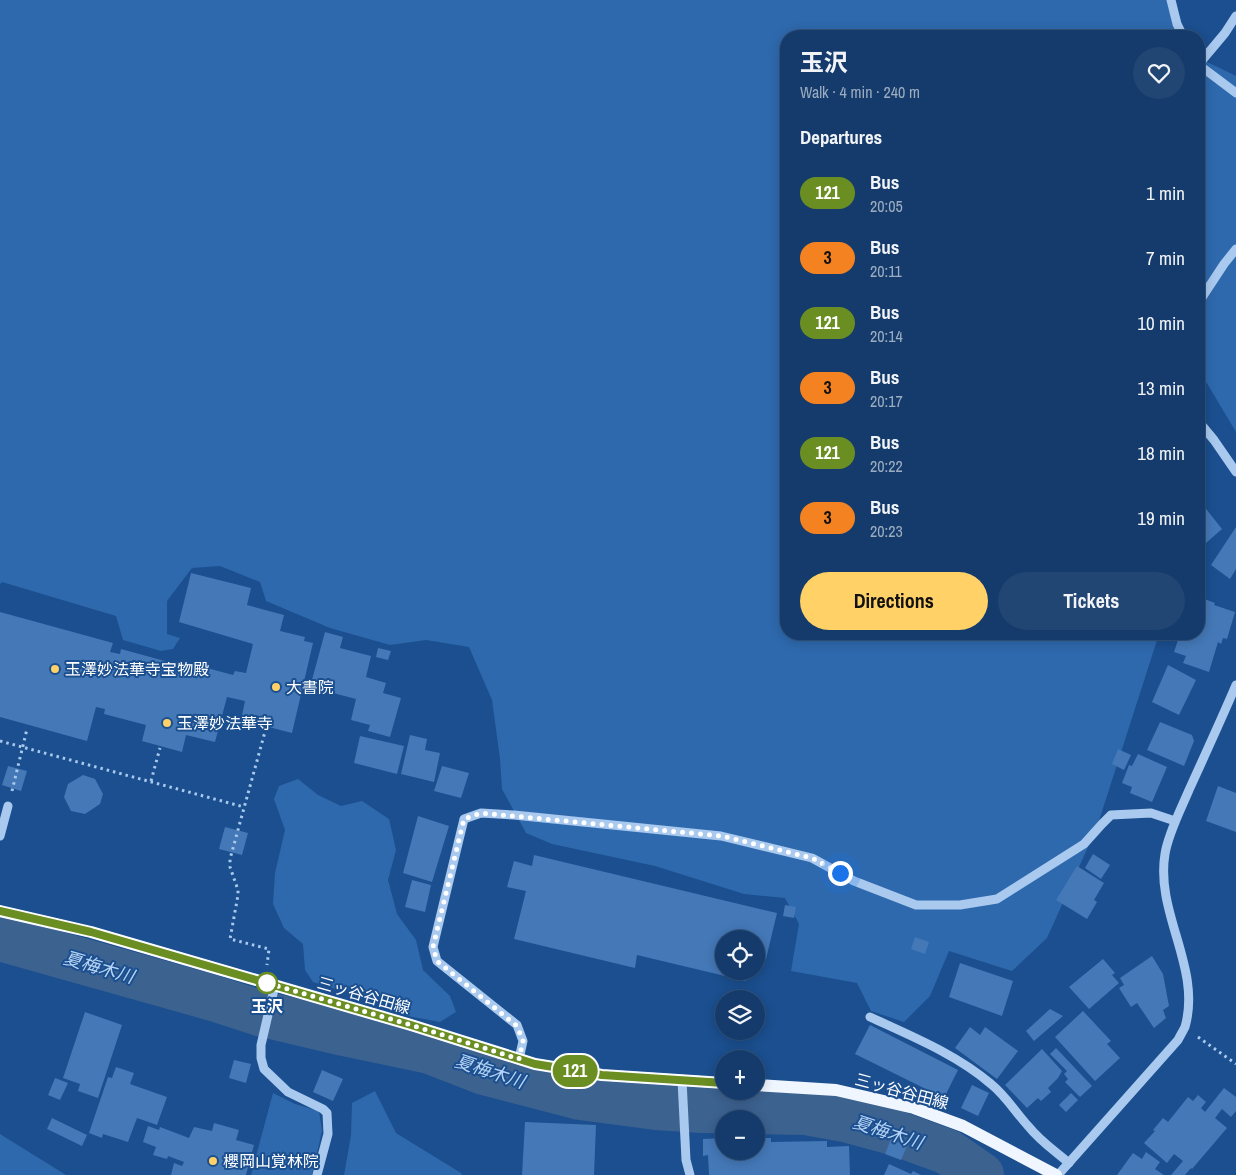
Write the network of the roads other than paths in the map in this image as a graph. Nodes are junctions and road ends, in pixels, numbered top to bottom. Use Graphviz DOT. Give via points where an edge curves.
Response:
graph roads {
  1 [pos="1171,0"];
  2 [pos="1236,16"];
  3 [pos="1181,30"];
  4 [pos="1205,57"];
  5 [pos="1205,70"];
  6 [pos="1236,93"];
  7 [pos="1236,249"];
  8 [pos="1205,293"];
  9 [pos="1205,429"];
  10 [pos="1236,472"];
  11 [pos="1236,686"];
  12 [pos="8,806"];
  13 [pos="1175,821"];
  14 [pos="0,836"];
  15 [pos="0,911"];
  16 [pos="270,984"];
  17 [pos="870,1017"];
  18 [pos="519,1059"];
  19 [pos="715,1084"];
  20 [pos="682,1086"];
  21 [pos="765,1086"];
  22 [pos="1069,1163"];
  23 [pos="317,1175"];
  24 [pos="690,1175"];
  25 [pos="1057,1175"];
  1 -- 3 [label="street"];
  2 -- 4 [label="street"];
  5 -- 6 [label="street"];
  7 -- 8 [label="street"];
  9 -- 10 [label="street"];
  11 -- 13 [label="street"];
  12 -- 14 [label="street"];
  13 -- 18 [label="street" via="1151,813 1112,815 1084,844 997,899 960,905 916,905 854,881 812,858 722,836 481,813 464,819 433,947 437,961 517,1026 523,1041"];
  13 -- 22 [label="street" via="1165,853 1163,877 1189,997 1184,1027 1178,1040"];
  15 -- 16 [label="main road, 三ッ谷谷田線" via="91,932"];
  16 -- 18 [label="main road, 三ッ谷谷田線"];
  16 -- 23 [label="street" via="272,999 261,1058 264,1069 288,1092 327,1113 328,1134"];
  17 -- 22 [label="street" via="925,1042 972,1070 1000,1092 1035,1134"];
  18 -- 20 [label="main road, 三ッ谷谷田線"];
  19 -- 20 [label="main road, 三ッ谷谷田線"];
  20 -- 24 [label="street" via="686,1160"];
  21 -- 25 [label="main road, 三ッ谷谷田線" via="836,1090 914,1108 963,1126"];
  22 -- 25 [label="street"];
}
